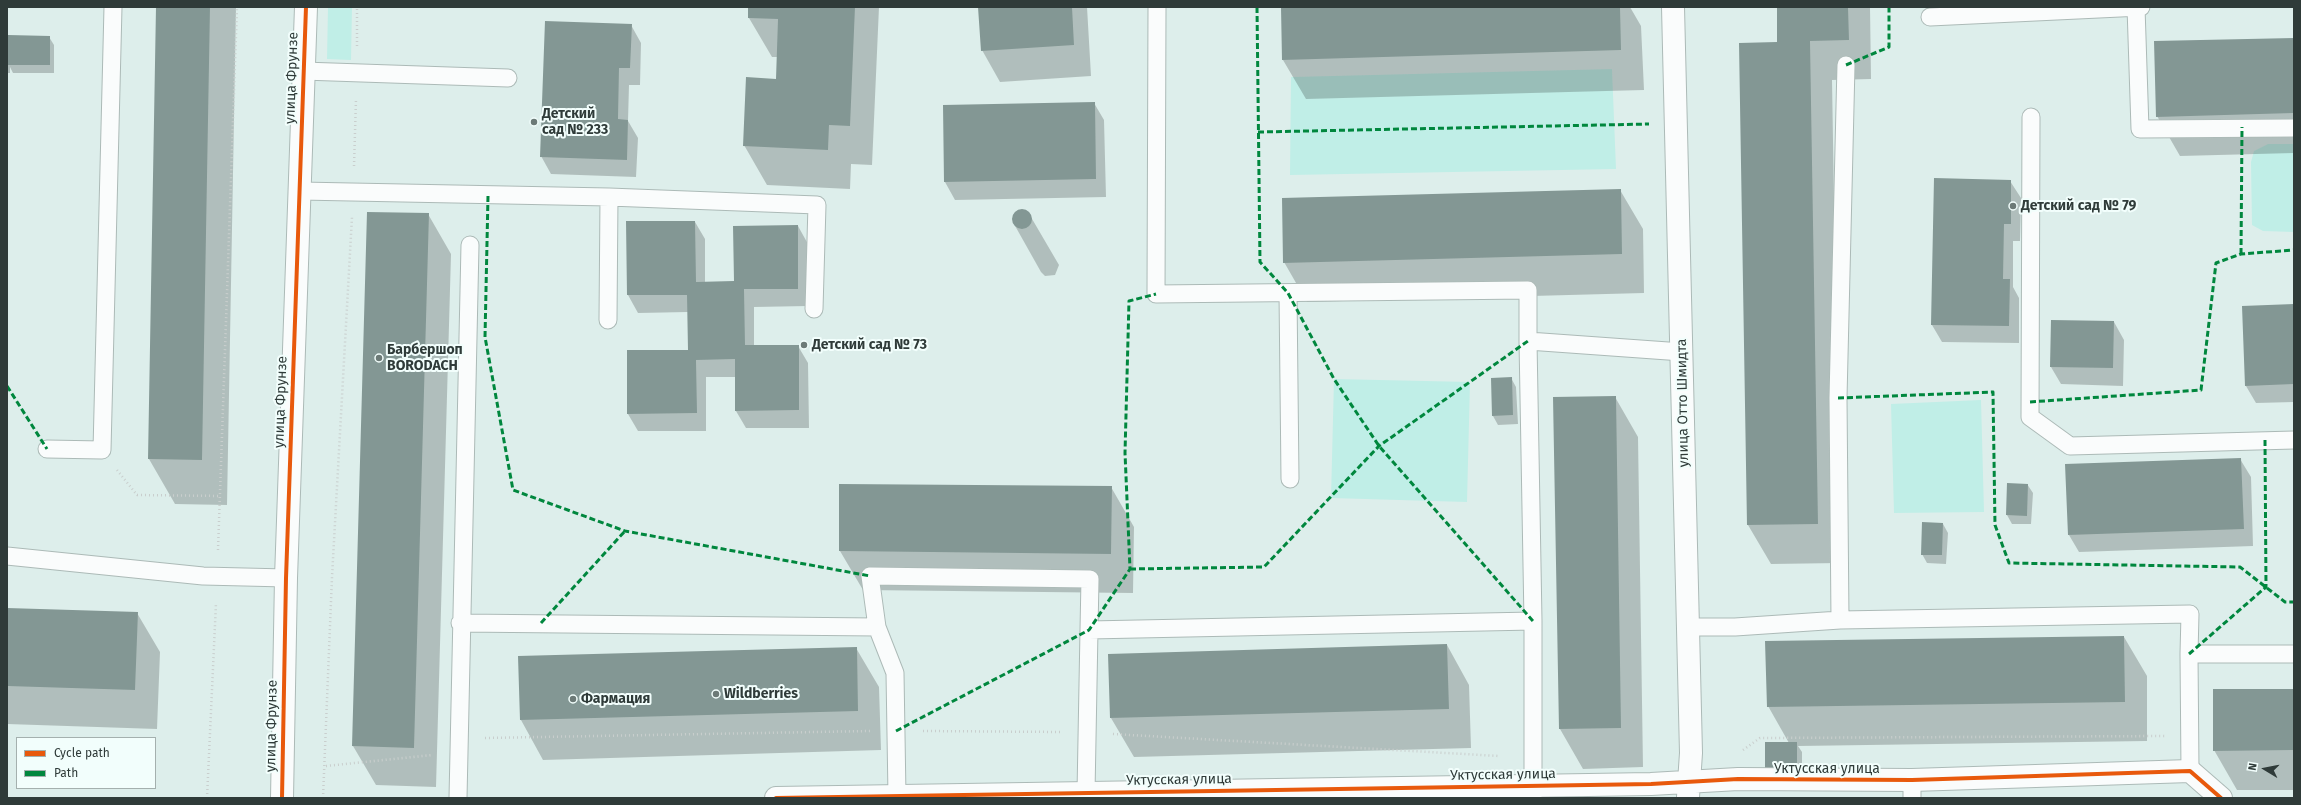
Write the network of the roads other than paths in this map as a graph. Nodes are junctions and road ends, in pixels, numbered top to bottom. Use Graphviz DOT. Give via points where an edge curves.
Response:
graph roads {
  1 [pos="113,7"];
  2 [pos="306,7"];
  3 [pos="1157,7"];
  4 [pos="1673,7"];
  5 [pos="2136,7"];
  6 [pos="2141,7"];
  7 [pos="1930,17"];
  8 [pos="1846,65"];
  9 [pos="303,71"];
  10 [pos="508,78"];
  11 [pos="2031,116"];
  12 [pos="2294,128"];
  13 [pos="300,191"];
  14 [pos="609,197"];
  15 [pos="470,245"];
  16 [pos="1288,293"];
  17 [pos="814,308"];
  18 [pos="608,320"];
  19 [pos="1528,341"];
  20 [pos="1682,352"];
  21 [pos="2294,440"];
  22 [pos="47,449"];
  23 [pos="1290,479"];
  24 [pos="7,556"];
  25 [pos="286,578"];
  26 [pos="1840,620"];
  27 [pos="1533,621"];
  28 [pos="460,623"];
  29 [pos="877,627"];
  30 [pos="1686,627"];
  31 [pos="1089,630"];
  32 [pos="2190,654"];
  33 [pos="2294,654"];
  34 [pos="2190,771"];
  35 [pos="1912,789"];
  36 [pos="1688,790"];
  37 [pos="1533,792"];
  38 [pos="1086,793"];
  39 [pos="897,796"];
  40 [pos="1006,796"];
  41 [pos="282,798"];
  42 [pos="458,798"];
  43 [pos="776,798"];
  44 [pos="2221,798"];
  1 -- 22 [label="lane" via="102,450"];
  2 -- 9 [label="street, улица Фрунзе"];
  3 -- 16 [label="lane" via="1156,294"];
  4 -- 20 [label="street, улица Отто Шмидта"];
  5 -- 6 [label="lane"];
  5 -- 7 [label="lane"];
  5 -- 12 [label="lane" via="2140,129"];
  8 -- 26 [label="lane" via="1838,398"];
  9 -- 10 [label="lane"];
  9 -- 13 [label="street, улица Фрунзе"];
  11 -- 21 [label="lane" via="2030,417 2070,446"];
  13 -- 14 [label="lane"];
  13 -- 25 [label="street, улица Фрунзе"];
  14 -- 17 [label="lane" via="817,205"];
  14 -- 18 [label="lane"];
  15 -- 28 [label="lane"];
  16 -- 19 [label="lane" via="1528,290"];
  16 -- 23 [label="lane"];
  19 -- 20 [label="lane"];
  19 -- 27 [label="lane"];
  20 -- 30 [label="street, улица Отто Шмидта"];
  24 -- 25 [label="lane" via="203,576"];
  25 -- 41 [label="street, улица Фрунзе"];
  26 -- 30 [label="lane" via="1735,628"];
  26 -- 32 [label="lane" via="2190,614"];
  27 -- 31 [label="lane"];
  27 -- 37 [label="lane"];
  28 -- 29 [label="lane"];
  28 -- 42 [label="lane"];
  29 -- 31 [label="lane" via="870,576 1090,579"];
  29 -- 39 [label="lane" via="895,673"];
  30 -- 36 [label="street, улица Отто Шмидта" via="1691,753"];
  31 -- 38 [label="lane"];
  32 -- 33 [label="lane"];
  32 -- 34 [label="lane"];
  34 -- 35 [label="street, Уктусская улица"];
  34 -- 44 [label="street"];
  35 -- 36 [label="street, Уктусская улица" via="1738,780"];
  36 -- 37 [label="street, Уктусская улица"];
  37 -- 38 [label="street, Уктусская улица"];
  38 -- 40 [label="street, Уктусская улица"];
  39 -- 40 [label="street, Уктусская улица"];
  39 -- 43 [label="street, Уктусская улица"];
}
